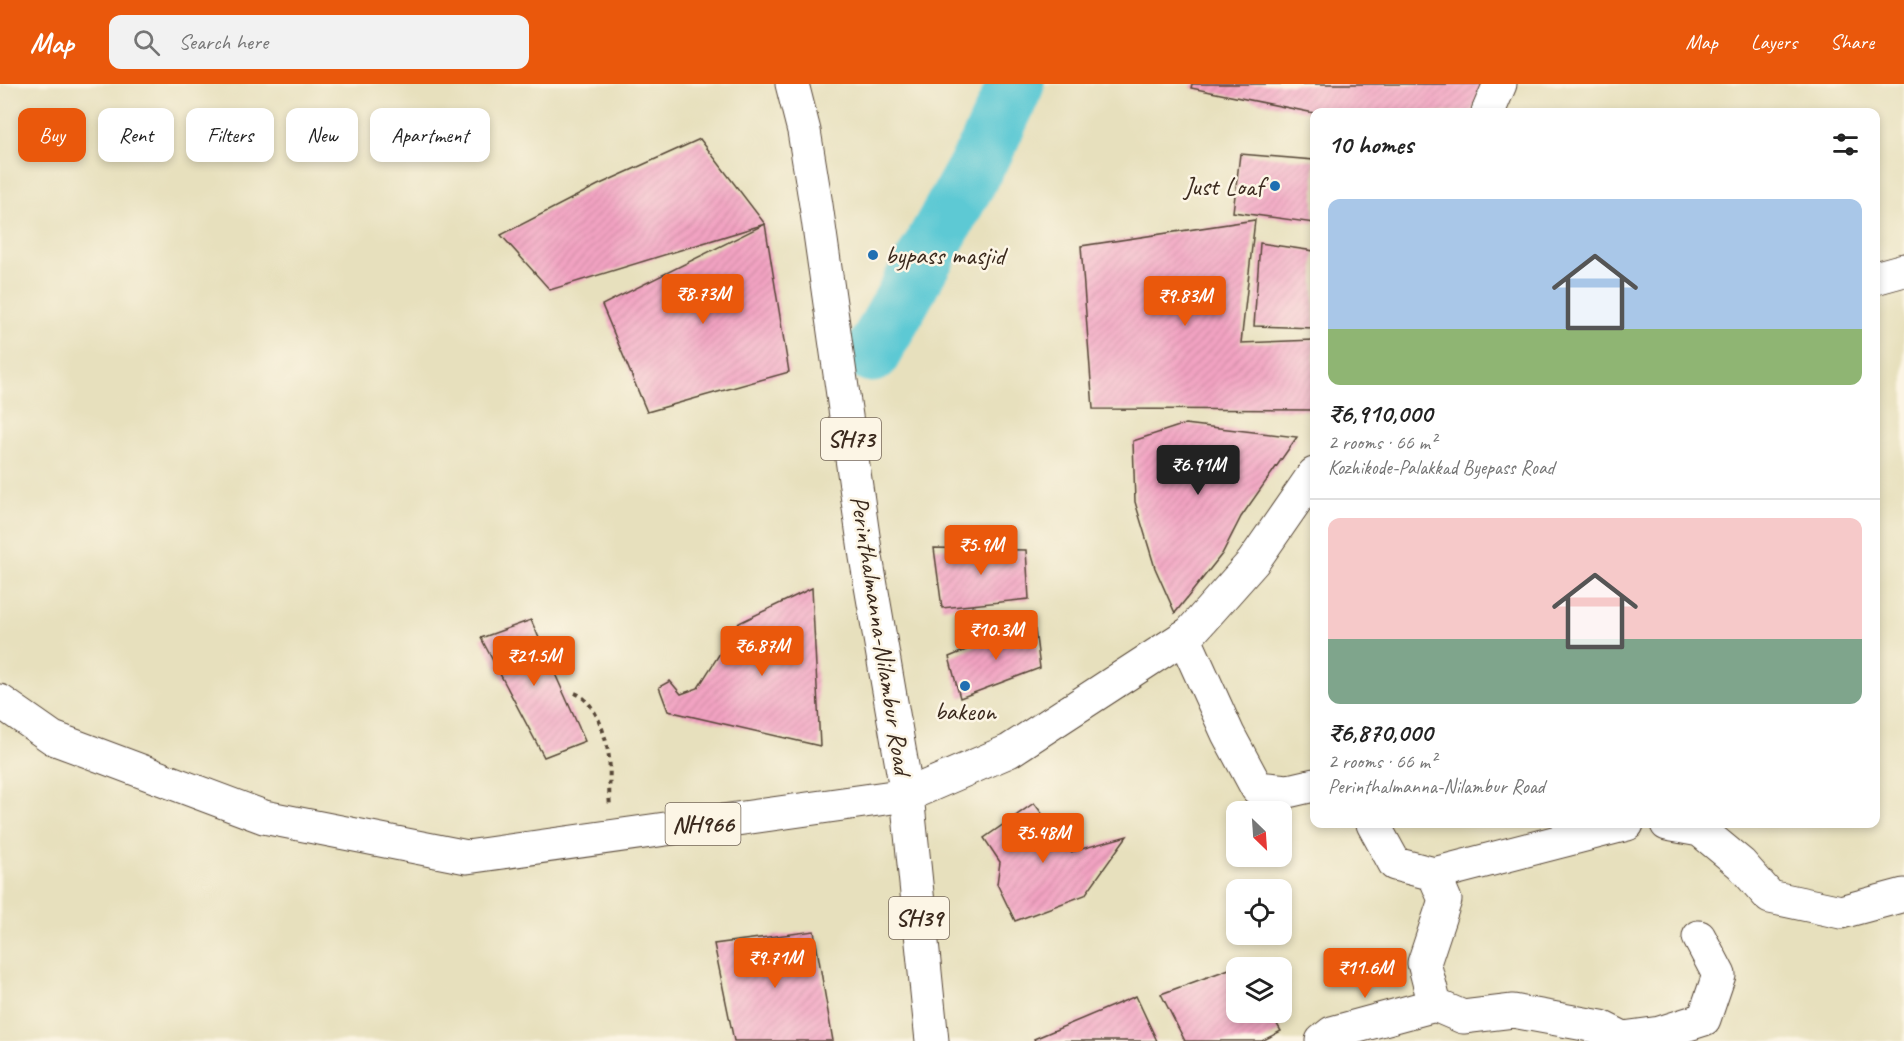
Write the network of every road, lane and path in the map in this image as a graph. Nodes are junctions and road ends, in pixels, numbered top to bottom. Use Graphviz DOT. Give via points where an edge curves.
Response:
graph roads {
  1 [pos="792,84"];
  2 [pos="1500,84"];
  3 [pos="1490,108"];
  4 [pos="1904,270"];
  5 [pos="1880,277"];
  6 [pos="1310,480"];
  7 [pos="1184,637"];
  8 [pos="575,693"];
  9 [pos="0,701"];
  10 [pos="1310,786"];
  11 [pos="907,795"];
  12 [pos="1375,828"];
  13 [pos="1612,828"];
  14 [pos="1689,828"];
  15 [pos="614,836"];
  16 [pos="1434,874"];
  17 [pos="1904,895"];
  18 [pos="1699,937"];
  19 [pos="1454,1021"];
  20 [pos="932,1041"];
  21 [pos="1322,1041"];
  1 -- 11 [label="main road, Perinthalmanna-Nilambur Road / SH73" via="816,205 866,557"];
  2 -- 3 [label="main road"];
  4 -- 5 [label="main road"];
  6 -- 7 [label="main road, NH966" via="1253,562"];
  7 -- 10 [label="main road" via="1257,788 1288,790"];
  7 -- 11 [label="main road, NH966" via="1009,751"];
  8 -- 15 [label="path" via="586,697 596,714 609,758"];
  9 -- 15 [label="main road, NH966" via="52,738 264,817 467,857"];
  11 -- 15 [label="main road, NH966"];
  11 -- 20 [label="main road, SH39"];
  12 -- 16 [label="main road" via="1395,864"];
  13 -- 16 [label="main road"];
  14 -- 17 [label="main road" via="1700,830 1741,864 1770,897 1840,912"];
  16 -- 19 [label="main road" via="1445,900 1424,963"];
  18 -- 19 [label="main road" via="1719,975 1704,1019 1660,1033 1623,1038 1601,1027 1513,1011"];
  19 -- 21 [label="main road" via="1332,1033"];
}
